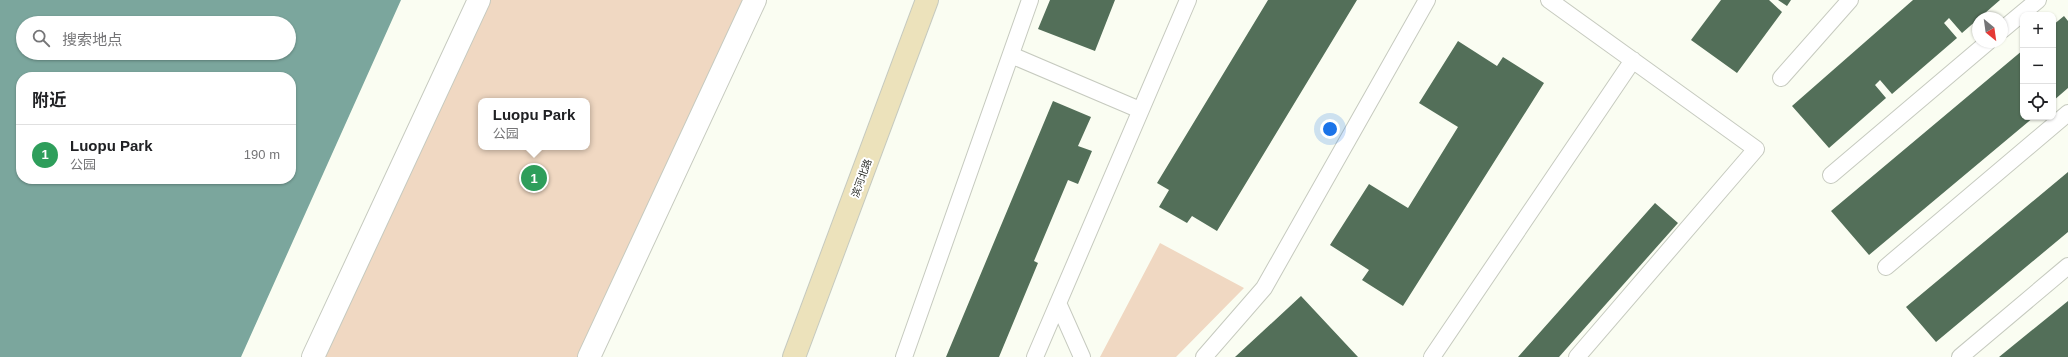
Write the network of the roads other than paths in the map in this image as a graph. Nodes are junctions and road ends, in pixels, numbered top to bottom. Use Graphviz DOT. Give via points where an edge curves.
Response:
graph roads {
  1 [pos="479,0"];
  2 [pos="755,0"];
  3 [pos="927,0"];
  4 [pos="1030,0"];
  5 [pos="1188,0"];
  6 [pos="1427,0"];
  7 [pos="1549,0"];
  8 [pos="1850,0"];
  9 [pos="2038,0"];
  10 [pos="2008,25"];
  11 [pos="1981,48"];
  12 [pos="1011,55"];
  13 [pos="1633,60"];
  14 [pos="1781,78"];
  15 [pos="1140,110"];
  16 [pos="2068,113"];
  17 [pos="1831,175"];
  18 [pos="2068,266"];
  19 [pos="1886,267"];
  20 [pos="1058,303"];
  21 [pos="313,357"];
  22 [pos="589,357"];
  23 [pos="794,357"];
  24 [pos="904,357"];
  25 [pos="1035,357"];
  26 [pos="1082,357"];
  27 [pos="1204,357"];
  28 [pos="1432,357"];
  29 [pos="1577,357"];
  30 [pos="1960,357"];
  1 -- 21 [label="street"];
  2 -- 22 [label="street"];
  3 -- 23 [label="main road, 滨河北路"];
  4 -- 12 [label="lane"];
  5 -- 15 [label="lane"];
  6 -- 27 [label="lane" via="1264,288"];
  7 -- 13 [label="lane"];
  8 -- 14 [label="lane"];
  9 -- 10 [label="lane"];
  11 -- 17 [label="lane"];
  12 -- 15 [label="lane"];
  12 -- 24 [label="lane"];
  13 -- 28 [label="lane"];
  13 -- 29 [label="lane" via="1756,149"];
  15 -- 20 [label="lane"];
  16 -- 19 [label="lane"];
  18 -- 30 [label="lane"];
  20 -- 25 [label="lane"];
  20 -- 26 [label="lane"];
}
